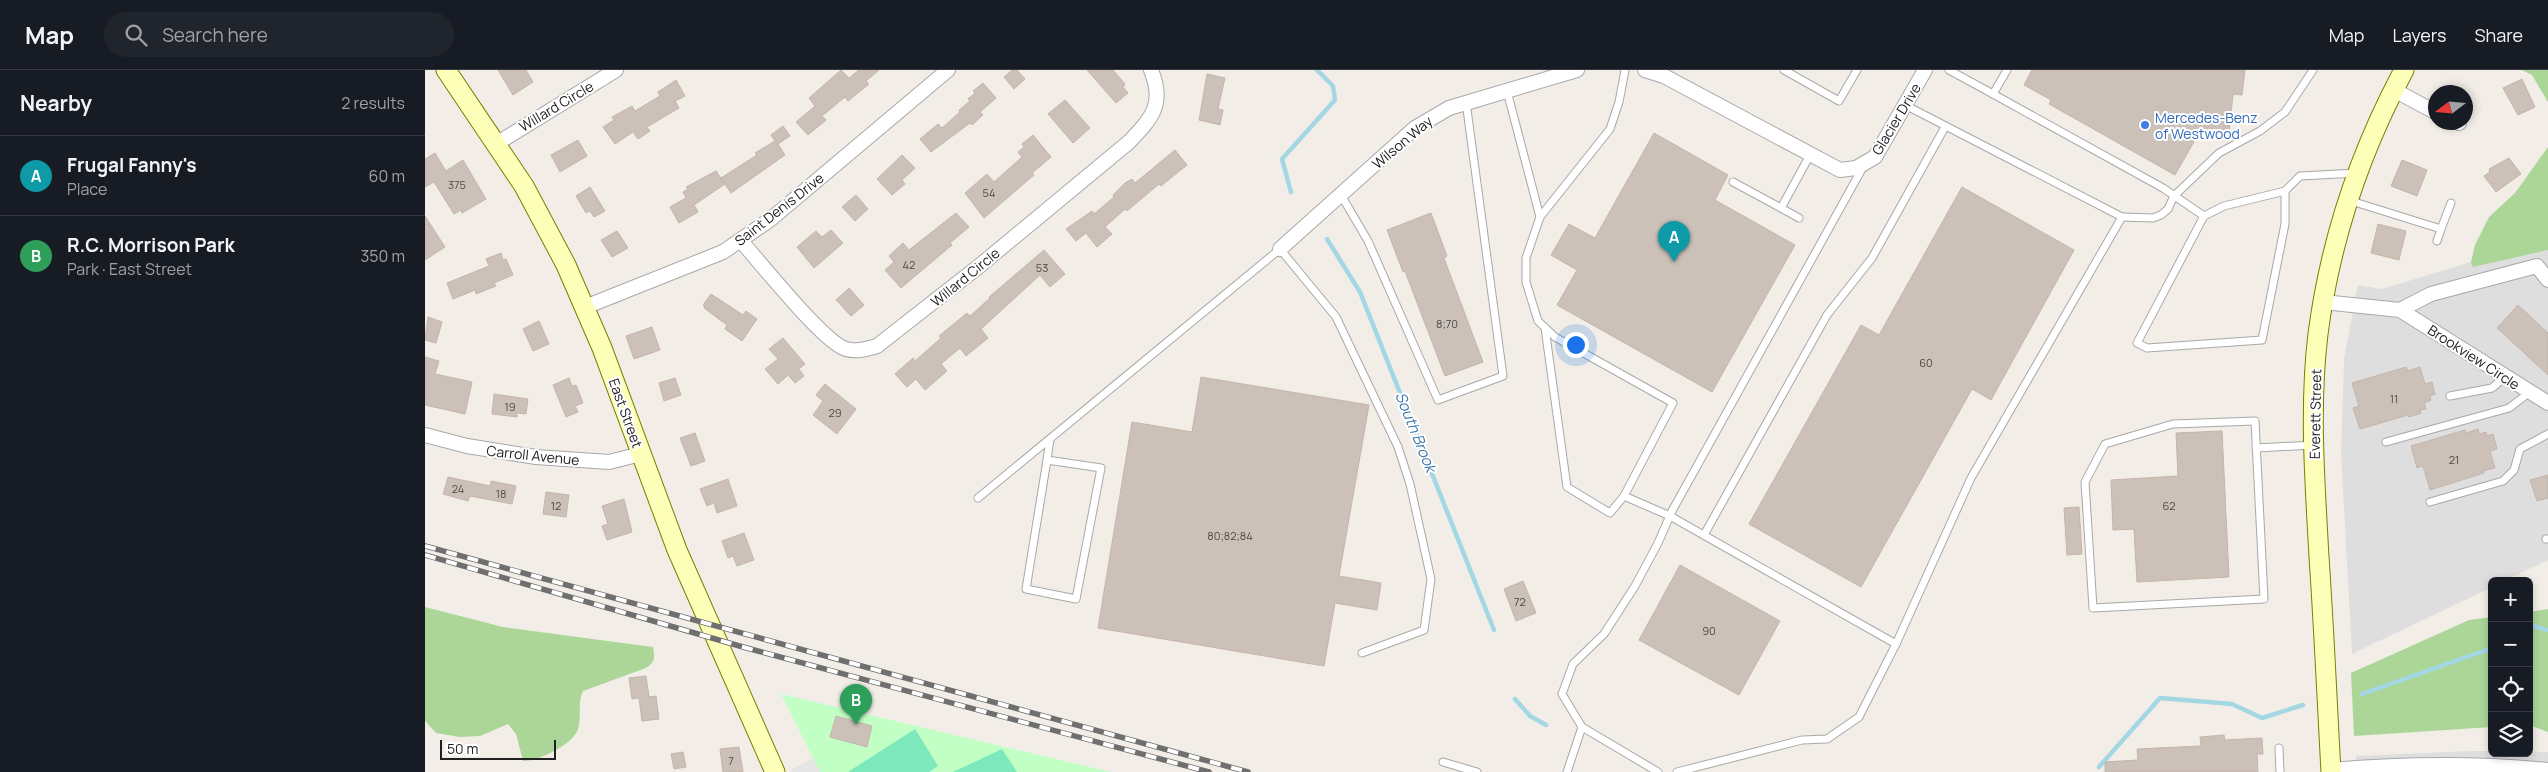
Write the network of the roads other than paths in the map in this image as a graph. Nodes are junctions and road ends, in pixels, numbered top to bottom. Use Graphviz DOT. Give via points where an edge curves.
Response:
graph roads {
  1 [pos="446,70"];
  2 [pos="616,70"];
  3 [pos="948,70"];
  4 [pos="1151,70"];
  5 [pos="1577,70"];
  6 [pos="1625,70"];
  7 [pos="1646,70"];
  8 [pos="1784,70"];
  9 [pos="1857,70"];
  10 [pos="1925,70"];
  11 [pos="1949,70"];
  12 [pos="2007,70"];
  13 [pos="2313,70"];
  14 [pos="2405,70"];
  15 [pos="2393,90"];
  16 [pos="1507,91"];
  17 [pos="1993,94"];
  18 [pos="1467,102"];
  19 [pos="1905,105"];
  20 [pos="2428,108"];
  21 [pos="1945,128"];
  22 [pos="496,144"];
  23 [pos="1810,155"];
  24 [pos="1864,165"];
  25 [pos="2357,173"];
  26 [pos="1733,182"];
  27 [pos="2285,191"];
  28 [pos="1341,195"];
  29 [pos="2174,196"];
  30 [pos="2348,200"];
  31 [pos="2451,203"];
  32 [pos="1781,208"];
  33 [pos="2205,216"];
  34 [pos="1540,217"];
  35 [pos="2122,217"];
  36 [pos="1799,218"];
  37 [pos="2441,229"];
  38 [pos="741,241"];
  39 [pos="2437,241"];
  40 [pos="1280,249"];
  41 [pos="2542,265"];
  42 [pos="2548,280"];
  43 [pos="2323,302"];
  44 [pos="585,307"];
  45 [pos="2400,310"];
  46 [pos="1545,327"];
  47 [pos="2506,376"];
  48 [pos="2530,392"];
  49 [pos="2450,396"];
  50 [pos="2548,403"];
  51 [pos="2548,434"];
  52 [pos="425,435"];
  53 [pos="1050,439"];
  54 [pos="2386,442"];
  55 [pos="2313,444"];
  56 [pos="2256,448"];
  57 [pos="641,454"];
  58 [pos="1047,460"];
  59 [pos="1623,496"];
  60 [pos="978,498"];
  61 [pos="2430,502"];
  62 [pos="1670,516"];
  63 [pos="1704,535"];
  64 [pos="1896,644"];
  65 [pos="1362,653"];
  66 [pos="1582,727"];
  67 [pos="2279,748"];
  68 [pos="1443,762"];
  69 [pos="2364,770"];
  70 [pos="2548,770"];
  71 [pos="2331,771"];
  72 [pos="775,772"];
  73 [pos="1477,772"];
  74 [pos="1567,772"];
  75 [pos="1658,772"];
  76 [pos="1677,772"];
  77 [pos="2280,772"];
  1 -- 22 [label="main road, East Street"];
  2 -- 22 [label="street, Willard Circle"];
  3 -- 38 [label="street, Saint Denis Drive"];
  4 -- 38 [label="street, Willard Circle" via="1156,94 1155,110 1129,142 877,346 862,350 845,349 826,336"];
  5 -- 16 [label="street, Wilson Way"];
  6 -- 34 [label="lane" via="1610,129"];
  7 -- 23 [label="street" via="1664,76"];
  8 -- 9 [label="lane" via="1839,101"];
  10 -- 19 [label="street, Glacier Drive"];
  11 -- 17 [label="lane"];
  12 -- 17 [label="lane"];
  13 -- 29 [label="lane" via="2285,112 2260,131 2219,153"];
  14 -- 15 [label="main road, Everett Street"];
  15 -- 20 [label="street"];
  15 -- 25 [label="main road, Everett Street"];
  16 -- 18 [label="street, Wilson Way"];
  16 -- 34 [label="lane"];
  17 -- 29 [label="lane"];
  18 -- 28 [label="street, Wilson Way" via="1439,112 1415,128"];
  18 -- 28 [label="lane" via="1503,376 1438,400 1368,241"];
  19 -- 21 [label="lane"];
  19 -- 24 [label="street, Glacier Drive" via="1877,154"];
  21 -- 35 [label="lane"];
  21 -- 63 [label="lane" via="1872,258 1827,315"];
  22 -- 44 [label="main road, East Street" via="541,215"];
  23 -- 24 [label="street" via="1840,170"];
  23 -- 32 [label="lane"];
  24 -- 62 [label="lane"];
  25 -- 27 [label="lane" via="2300,176"];
  25 -- 30 [label="main road, Everett Street"];
  26 -- 32 [label="lane"];
  27 -- 33 [label="lane" via="2224,206"];
  27 -- 33 [label="lane" via="2285,224 2262,340 2147,348 2137,343"];
  28 -- 40 [label="street, Wilson Way"];
  29 -- 33 [label="lane"];
  29 -- 35 [label="lane" via="2161,216"];
  30 -- 37 [label="lane"];
  30 -- 43 [label="main road, Everett Street"];
  31 -- 37 [label="lane"];
  32 -- 36 [label="lane"];
  34 -- 46 [label="lane" via="1526,258 1526,282 1538,320"];
  35 -- 64 [label="lane" via="1971,478"];
  37 -- 39 [label="lane"];
  38 -- 44 [label="street, Saint Denis Drive" via="723,252"];
  40 -- 53 [label="lane"];
  40 -- 65 [label="lane" via="1336,317 1383,411 1410,484 1431,579 1424,630"];
  41 -- 42 [label="street"];
  41 -- 45 [label="street" via="2431,294"];
  43 -- 45 [label="street, Brookview Circle"];
  43 -- 55 [label="main road, Everett Street"];
  44 -- 57 [label="main road, East Street"];
  45 -- 47 [label="street, Brookview Circle"];
  46 -- 59 [label="lane" via="1567,487 1610,513"];
  46 -- 59 [label="lane" via="1555,337 1673,403"];
  47 -- 48 [label="street, Brookview Circle"];
  47 -- 49 [label="lane" via="2492,388"];
  48 -- 50 [label="street, Brookview Circle"];
  48 -- 54 [label="lane" via="2509,408"];
  51 -- 61 [label="lane" via="2520,449 2514,470 2503,480"];
  52 -- 57 [label="street, Carroll Avenue" via="467,446 536,457 609,462"];
  53 -- 58 [label="lane"];
  53 -- 60 [label="lane"];
  55 -- 56 [label="lane"];
  55 -- 71 [label="main road, Everett Street"];
  56 -- 56 [label="lane" via="2264,599 2093,608 2085,482 2105,444 2173,424 2255,422"];
  57 -- 72 [label="main road, East Street" via="699,602"];
  58 -- 58 [label="lane" via="1026,589 1076,599 1101,468"];
  59 -- 62 [label="lane"];
  62 -- 63 [label="lane"];
  62 -- 66 [label="lane" via="1659,543 1621,609 1604,634 1573,664 1561,694"];
  63 -- 64 [label="lane"];
  64 -- 76 [label="lane" via="1859,717 1827,739 1802,740"];
  66 -- 74 [label="lane"];
  66 -- 75 [label="lane"];
  67 -- 77 [label="lane"];
  68 -- 73 [label="lane"];
  69 -- 70 [label="street" via="2453,766"];
  69 -- 71 [label="street"];
}
